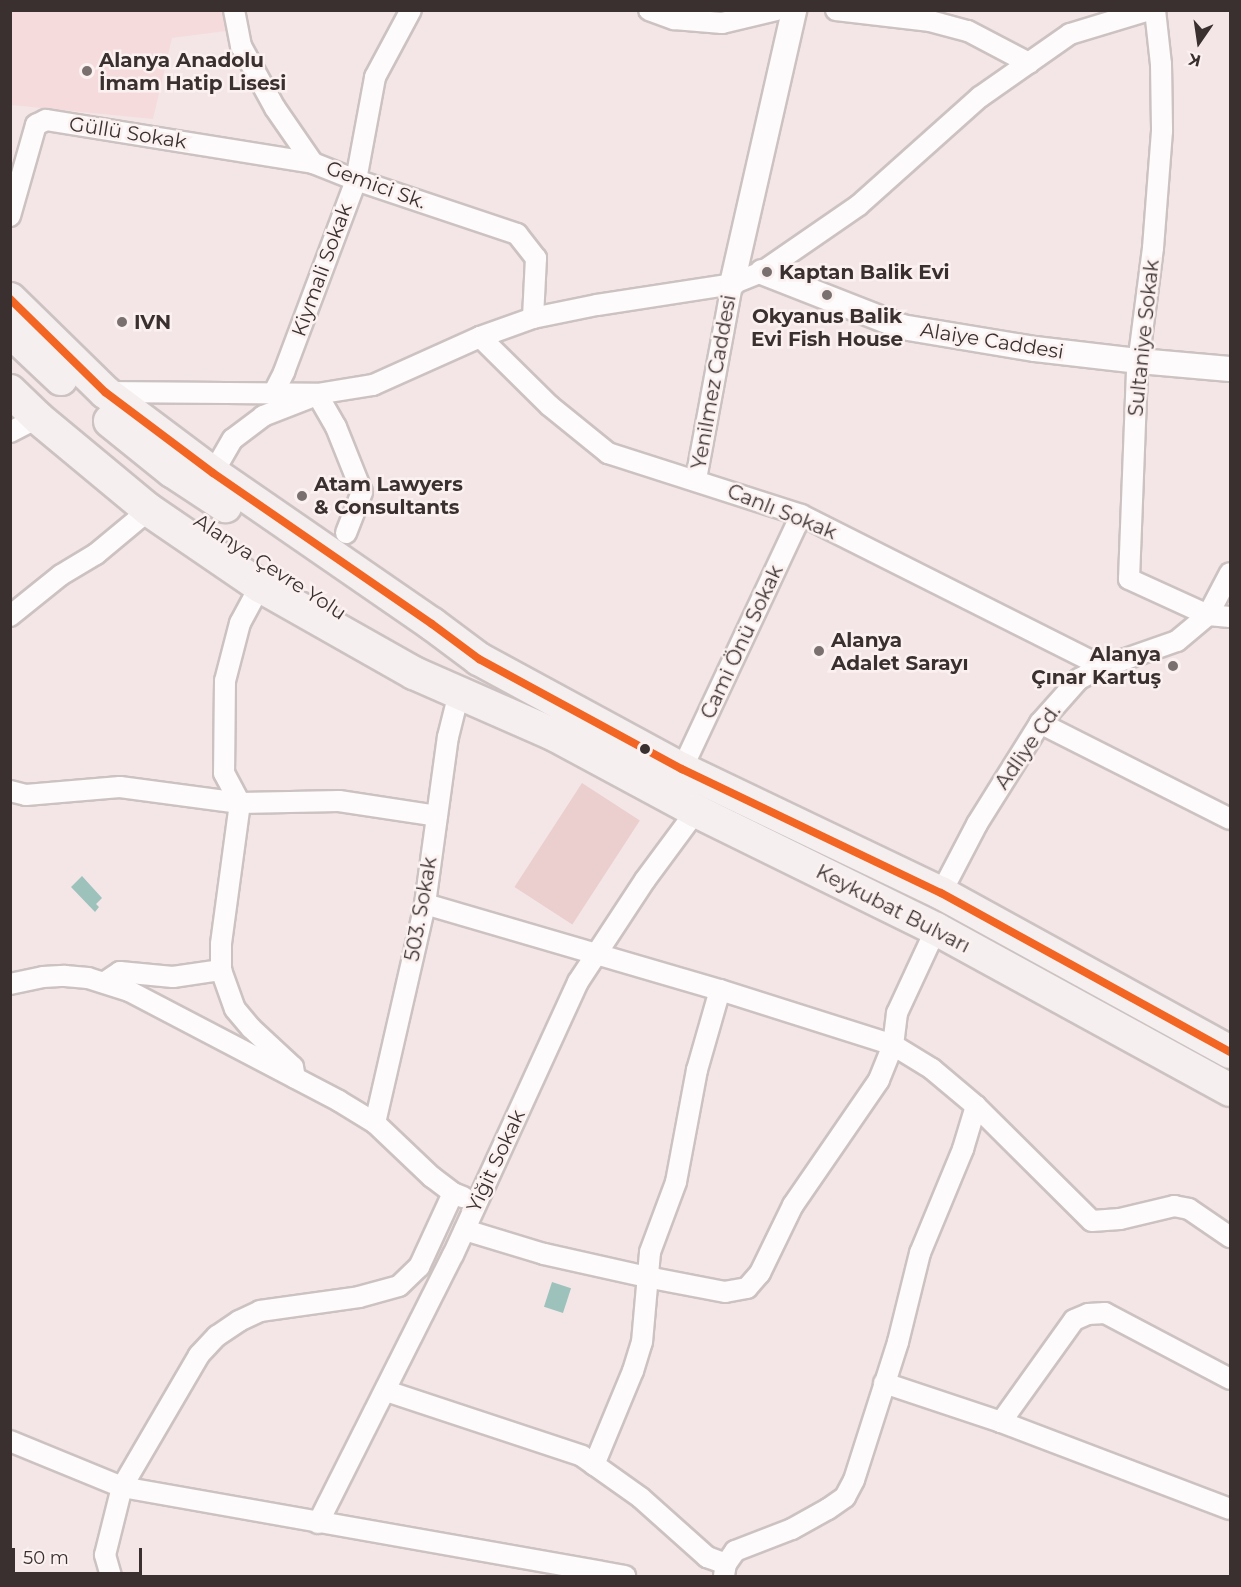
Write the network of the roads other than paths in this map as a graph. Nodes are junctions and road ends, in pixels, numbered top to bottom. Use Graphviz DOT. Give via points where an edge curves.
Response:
graph roads {
  1 [pos="234,10"];
  2 [pos="411,10"];
  3 [pos="649,10"];
  4 [pos="776,10"];
  5 [pos="794,10"];
  6 [pos="836,10"];
  7 [pos="1155,10"];
  8 [pos="1140,12"];
  9 [pos="1029,63"];
  10 [pos="313,163"];
  11 [pos="356,180"];
  12 [pos="10,216"];
  13 [pos="762,272"];
  14 [pos="732,284"];
  15 [pos="10,299"];
  16 [pos="533,318"];
  17 [pos="10,331"];
  18 [pos="480,337"];
  19 [pos="1139,361"];
  20 [pos="10,367"];
  21 [pos="1230,369"];
  22 [pos="10,391"];
  23 [pos="105,392"];
  24 [pos="273,394"];
  25 [pos="317,394"];
  26 [pos="24,425"];
  27 [pos="213,473"];
  28 [pos="696,479"];
  29 [pos="149,510"];
  30 [pos="801,515"];
  31 [pos="346,533"];
  32 [pos="1230,573"];
  33 [pos="260,586"];
  34 [pos="1208,615"];
  35 [pos="10,616"];
  36 [pos="1230,617"];
  37 [pos="479,659"];
  38 [pos="1103,667"];
  39 [pos="459,693"];
  40 [pos="1040,723"];
  41 [pos="553,734"];
  42 [pos="682,769"];
  43 [pos="10,791"];
  44 [pos="240,803"];
  45 [pos="696,811"];
  46 [pos="437,816"];
  47 [pos="1230,819"];
  48 [pos="940,893"];
  49 [pos="424,904"];
  50 [pos="936,929"];
  51 [pos="596,954"];
  52 [pos="221,970"];
  53 [pos="105,982"];
  54 [pos="10,984"];
  55 [pos="720,990"];
  56 [pos="893,1045"];
  57 [pos="1230,1052"];
  58 [pos="296,1078"];
  59 [pos="1230,1090"];
  60 [pos="976,1106"];
  61 [pos="375,1123"];
  62 [pos="453,1193"];
  63 [pos="477,1202"];
  64 [pos="465,1230"];
  65 [pos="1230,1237"];
  66 [pos="647,1277"];
  67 [pos="1230,1379"];
  68 [pos="884,1383"];
  69 [pos="386,1391"];
  70 [pos="1001,1422"];
  71 [pos="10,1441"];
  72 [pos="594,1465"];
  73 [pos="122,1487"];
  74 [pos="1230,1509"];
  75 [pos="318,1523"];
  76 [pos="725,1570"];
  77 [pos="111,1576"];
  78 [pos="625,1576"];
  1 -- 10 [label="street, Gemici Sk." via="241,46 275,108"];
  2 -- 11 [label="street, Kiymali Sokak" via="375,77"];
  3 -- 4 [label="street" via="674,19 722,24"];
  5 -- 14 [label="street"];
  6 -- 9 [label="street" via="930,21 968,31"];
  7 -- 19 [label="street, Sultaniye Sokak" via="1162,131"];
  8 -- 9 [label="street" via="1070,33"];
  9 -- 13 [label="street" via="980,97 859,205"];
  10 -- 11 [label="street, Gemici Sk."];
  10 -- 12 [label="street, Güllü Sokak" via="46,120 36,125"];
  11 -- 16 [label="street, Gemici Sk." via="517,234 536,258"];
  11 -- 24 [label="street, Kiymali Sokak"];
  13 -- 14 [label="street"];
  13 -- 19 [label="street, Alaiye Caddesi" via="902,327"];
  14 -- 16 [label="street"];
  14 -- 28 [label="street, Yenilmez Caddesi"];
  15 -- 23 [label="highway, Keykubat Bulvarı"];
  16 -- 18 [label="street"];
  17 -- 37 [label="highway, Alanya Çevre Yolu" via="84,401 172,471 332,577"];
  18 -- 25 [label="street" via="374,385"];
  18 -- 28 [label="street, Canlı Sokak" via="550,406 608,453"];
  19 -- 21 [label="street, Alaiye Caddesi"];
  19 -- 34 [label="street, Sultaniye Sokak" via="1129,579"];
  20 -- 41 [label="highway, Alanya Çevre Yolu" via="132,474 239,552"];
  22 -- 26 [label="highway"];
  23 -- 24 [label="street"];
  23 -- 27 [label="highway, Keykubat Bulvarı"];
  24 -- 25 [label="street"];
  25 -- 27 [label="street" via="262,416 233,439"];
  25 -- 31 [label="street" via="336,427 362,492"];
  26 -- 29 [label="highway"];
  27 -- 37 [label="highway, Keykubat Bulvarı"];
  28 -- 30 [label="street, Canlı Sokak"];
  29 -- 33 [label="highway"];
  29 -- 35 [label="street"];
  30 -- 38 [label="street, Canlı Sokak"];
  30 -- 42 [label="street, Cami Önü Sokak"];
  32 -- 34 [label="street, Adliye Cd."];
  33 -- 39 [label="highway" via="414,673"];
  33 -- 44 [label="street" via="240,623 225,681 224,773"];
  34 -- 36 [label="street"];
  34 -- 38 [label="street, Adliye Cd." via="1177,641"];
  37 -- 42 [label="highway, Keykubat Bulvarı"];
  38 -- 40 [label="street, Adliye Cd." via="1079,679"];
  39 -- 41 [label="highway"];
  39 -- 46 [label="street, 503. Sokak" via="448,737"];
  40 -- 47 [label="street"];
  40 -- 48 [label="street, Adliye Cd." via="977,824"];
  41 -- 45 [label="highway, Keykubat Bulvarı"];
  42 -- 48 [label="highway, Keykubat Bulvarı"];
  43 -- 44 [label="street" via="26,795 120,787"];
  44 -- 46 [label="street" via="339,801"];
  44 -- 52 [label="street"];
  45 -- 50 [label="highway, Keykubat Bulvarı"];
  45 -- 51 [label="street, Yiğit Sokak"];
  46 -- 49 [label="street, 503. Sokak"];
  48 -- 57 [label="highway, Keykubat Bulvarı"];
  49 -- 51 [label="street"];
  49 -- 61 [label="street, 503. Sokak"];
  50 -- 56 [label="street" via="897,1013"];
  50 -- 59 [label="highway, Keykubat Bulvarı"];
  51 -- 55 [label="street"];
  51 -- 63 [label="street, Yiğit Sokak" via="578,982"];
  52 -- 53 [label="street" via="180,977 120,972"];
  52 -- 58 [label="street" via="235,1008 294,1067"];
  53 -- 54 [label="street" via="65,976"];
  53 -- 58 [label="street"];
  55 -- 56 [label="street"];
  55 -- 66 [label="street" via="697,1070 676,1182 650,1252"];
  56 -- 60 [label="street" via="932,1069"];
  56 -- 66 [label="street" via="879,1080 793,1205 754,1282 737,1292 725,1292"];
  58 -- 61 [label="street"];
  60 -- 65 [label="street" via="1092,1221 1120,1219 1174,1206 1189,1209"];
  60 -- 68 [label="street" via="963,1149 920,1253"];
  61 -- 62 [label="street"];
  62 -- 63 [label="street"];
  62 -- 73 [label="street" via="419,1268 399,1286 359,1298 260,1311 217,1336 183,1378"];
  63 -- 64 [label="street, Yiğit Sokak"];
  64 -- 66 [label="street" via="544,1254"];
  64 -- 69 [label="street, Yiğit Sokak"];
  66 -- 72 [label="street" via="642,1342"];
  67 -- 70 [label="street" via="1105,1313 1088,1314 1074,1320"];
  68 -- 70 [label="street"];
  68 -- 76 [label="street" via="854,1480 845,1497 792,1529 735,1551"];
  69 -- 72 [label="street" via="582,1456"];
  69 -- 75 [label="street, Yiğit Sokak"];
  70 -- 74 [label="street"];
  71 -- 73 [label="street"];
  72 -- 76 [label="street" via="641,1498"];
  73 -- 75 [label="street"];
  73 -- 77 [label="street" via="105,1555"];
  75 -- 78 [label="street"];
}
